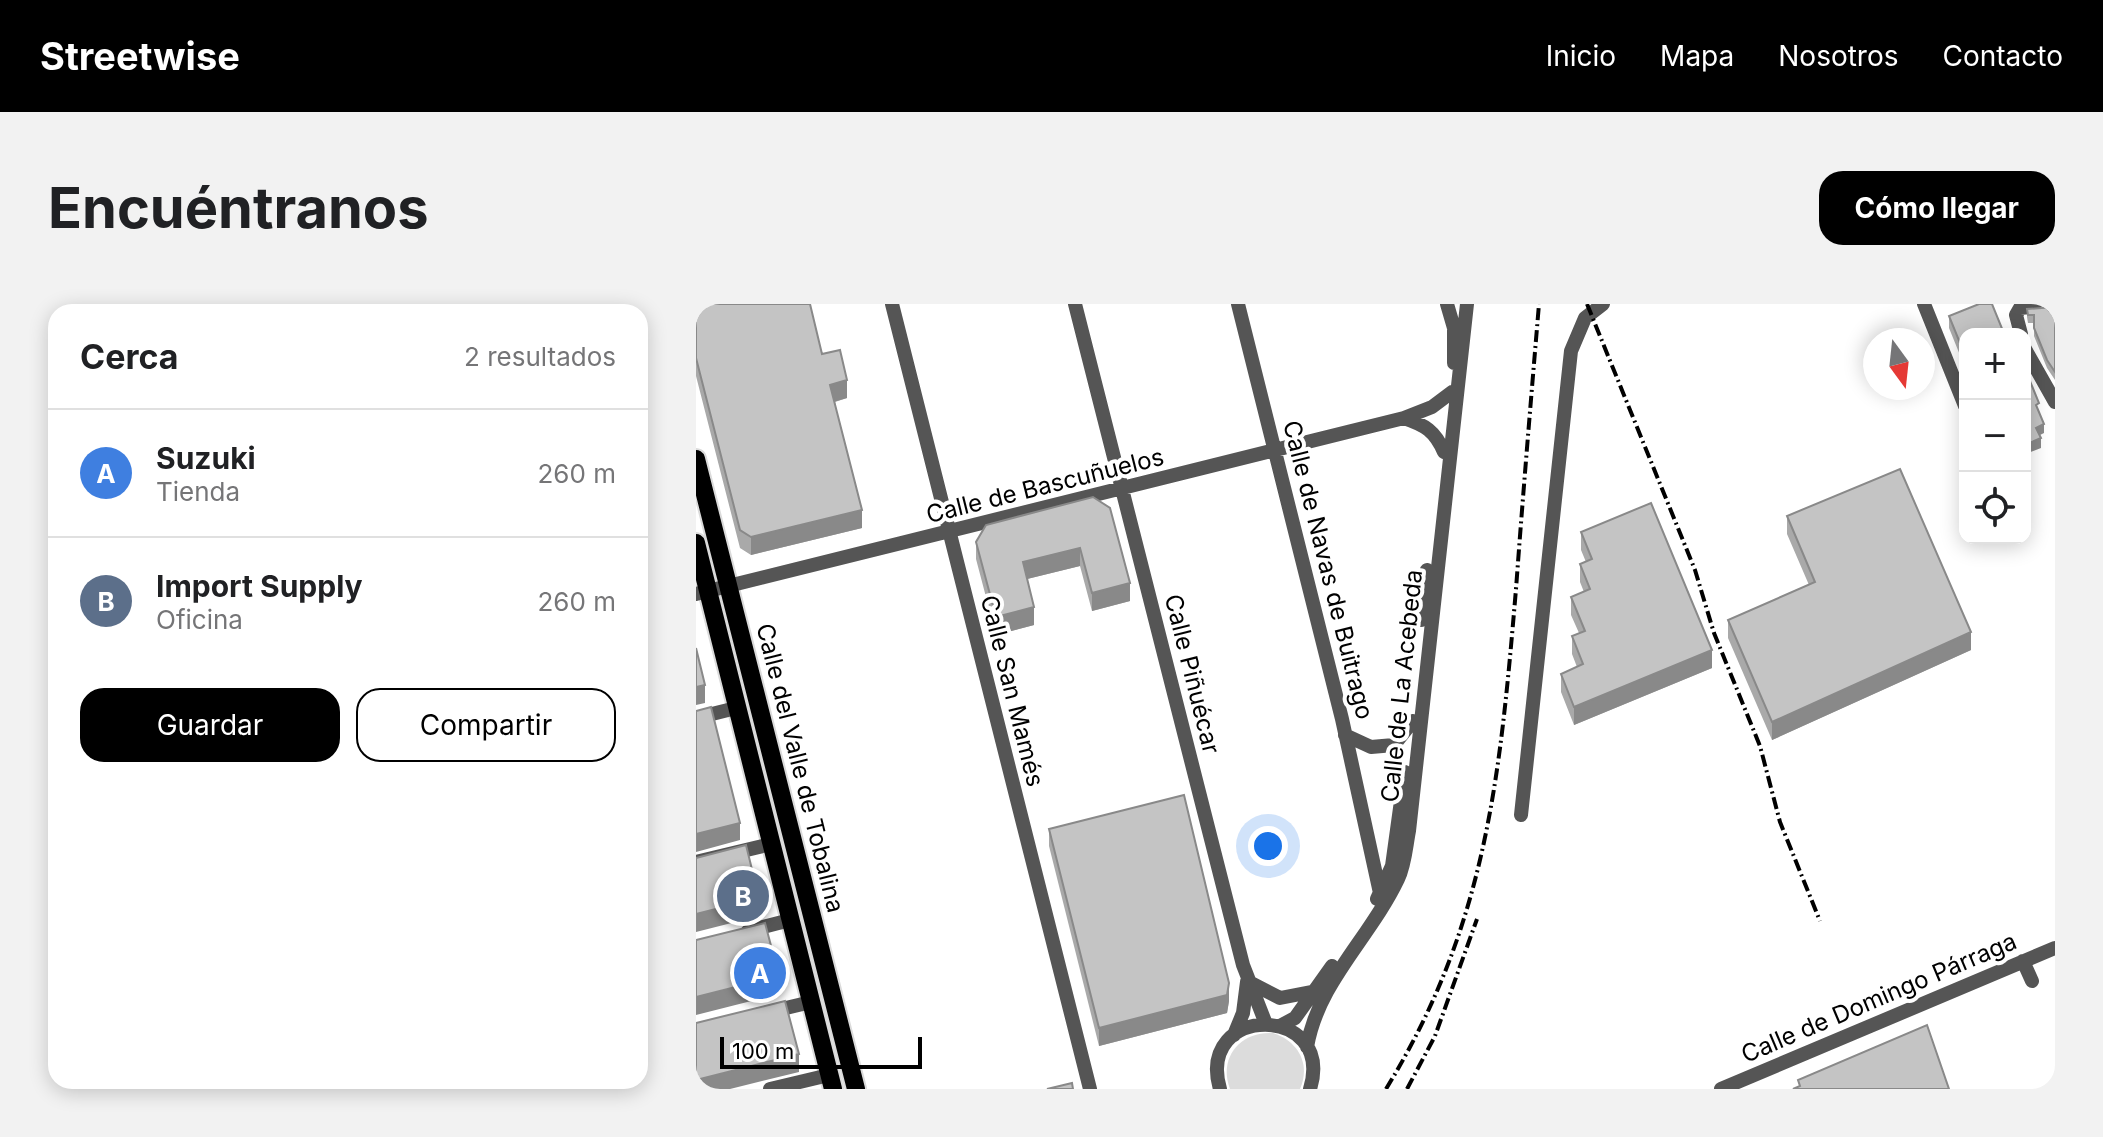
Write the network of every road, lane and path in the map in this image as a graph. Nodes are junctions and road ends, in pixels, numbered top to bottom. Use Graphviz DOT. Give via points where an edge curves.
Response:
graph roads {
  1 [pos="892,304"];
  2 [pos="1075,304"];
  3 [pos="1083,304"];
  4 [pos="1238,304"];
  5 [pos="1447,304"];
  6 [pos="1467,304"];
  7 [pos="1603,304"];
  8 [pos="1924,304"];
  9 [pos="2055,305"];
  10 [pos="2019,328"];
  11 [pos="1083,333"];
  12 [pos="2031,360"];
  13 [pos="1452,392"];
  14 [pos="1963,400"];
  15 [pos="2055,402"];
  16 [pos="1404,418"];
  17 [pos="1276,451"];
  18 [pos="1444,452"];
  19 [pos="696,459"];
  20 [pos="1122,490"];
  21 [pos="949,532"];
  22 [pos="696,543"];
  23 [pos="729,588"];
  24 [pos="702,592"];
  25 [pos="736,708"];
  26 [pos="696,718"];
  27 [pos="1413,721"];
  28 [pos="1345,735"];
  29 [pos="1521,815"];
  30 [pos="771,844"];
  31 [pos="696,862"];
  32 [pos="1380,894"];
  33 [pos="790,920"];
  34 [pos="736,934"];
  35 [pos="2055,948"];
  36 [pos="2023,961"];
  37 [pos="1248,981"];
  38 [pos="2032,981"];
  39 [pos="1311,992"];
  40 [pos="811,1002"];
  41 [pos="754,1016"];
  42 [pos="1273,1025"];
  43 [pos="1234,1035"];
  44 [pos="1307,1047"];
  45 [pos="831,1082"];
  46 [pos="1216,1085"];
  47 [pos="770,1089"];
  48 [pos="856,1089"];
  49 [pos="1090,1089"];
  50 [pos="1310,1089"];
  51 [pos="1721,1089"];
  1 -- 21 [label="street, Calle San Mamés"];
  2 -- 11 [label="street, Calle Piñuécar"];
  3 -- 11 [label="street, Calle Piñuécar"];
  4 -- 17 [label="street, Calle de Navas de Buitrago"];
  5 -- 13 [label="street, Calle de La Acebeda" via="1454,328"];
  6 -- 44 [label="street, Calle de La Acebeda" via="1400,876 1322,995"];
  7 -- 29 [label="street" via="1585,318 1571,351"];
  8 -- 14 [label="street"];
  9 -- 10 [label="street" via="2020,308"];
  11 -- 20 [label="street, Calle Piñuécar"];
  12 -- 15 [label="street"];
  13 -- 16 [label="street, Calle de Bascuñuelos"];
  13 -- 18 [label="street, Calle de La Acebeda"];
  16 -- 17 [label="street, Calle de Bascuñuelos"];
  16 -- 18 [label="street" via="1426,425"];
  17 -- 20 [label="street, Calle de Bascuñuelos"];
  17 -- 28 [label="street, Calle de Navas de Buitrago"];
  18 -- 27 [label="street, Calle de La Acebeda"];
  19 -- 23 [label="main road, Calle del Valle de Tobalina"];
  20 -- 21 [label="street, Calle de Bascuñuelos"];
  20 -- 37 [label="street, Calle Piñuécar"];
  21 -- 23 [label="street, Calle de Bascuñuelos"];
  21 -- 49 [label="street, Calle San Mamés"];
  22 -- 24 [label="main road, Calle del Valle de Tobalina"];
  23 -- 24 [label="street, Calle de Bascuñuelos"];
  23 -- 48 [label="main road, Calle del Valle de Tobalina"];
  24 -- 25 [label="main road, Calle del Valle de Tobalina"];
  25 -- 26 [label="street"];
  25 -- 30 [label="main road, Calle del Valle de Tobalina"];
  27 -- 28 [label="street" via="1394,745 1371,747"];
  27 -- 32 [label="street, Calle de La Acebeda" via="1392,866"];
  28 -- 32 [label="street, Calle de Navas de Buitrago"];
  30 -- 31 [label="street"];
  30 -- 33 [label="main road, Calle del Valle de Tobalina"];
  32 -- 39 [label="street, Calle de La Acebeda"];
  33 -- 34 [label="street"];
  33 -- 40 [label="main road, Calle del Valle de Tobalina"];
  35 -- 36 [label="street, Calle de Domingo Párraga"];
  36 -- 38 [label="street"];
  36 -- 51 [label="street, Calle de Domingo Párraga"];
  37 -- 39 [label="street" via="1280,998"];
  37 -- 42 [label="street, Calle Piñuécar"];
  37 -- 43 [label="street"];
  39 -- 42 [label="street, Calle de La Acebeda" via="1295,1018"];
  40 -- 41 [label="street"];
  40 -- 45 [label="main road, Calle del Valle de Tobalina"];
  42 -- 43 [label="street" via="1249,1026"];
  42 -- 44 [label="street" via="1295,1034"];
  43 -- 46 [label="street" via="1220,1054"];
  44 -- 50 [label="street" via="1313,1069"];
  45 -- 47 [label="street"];
}
